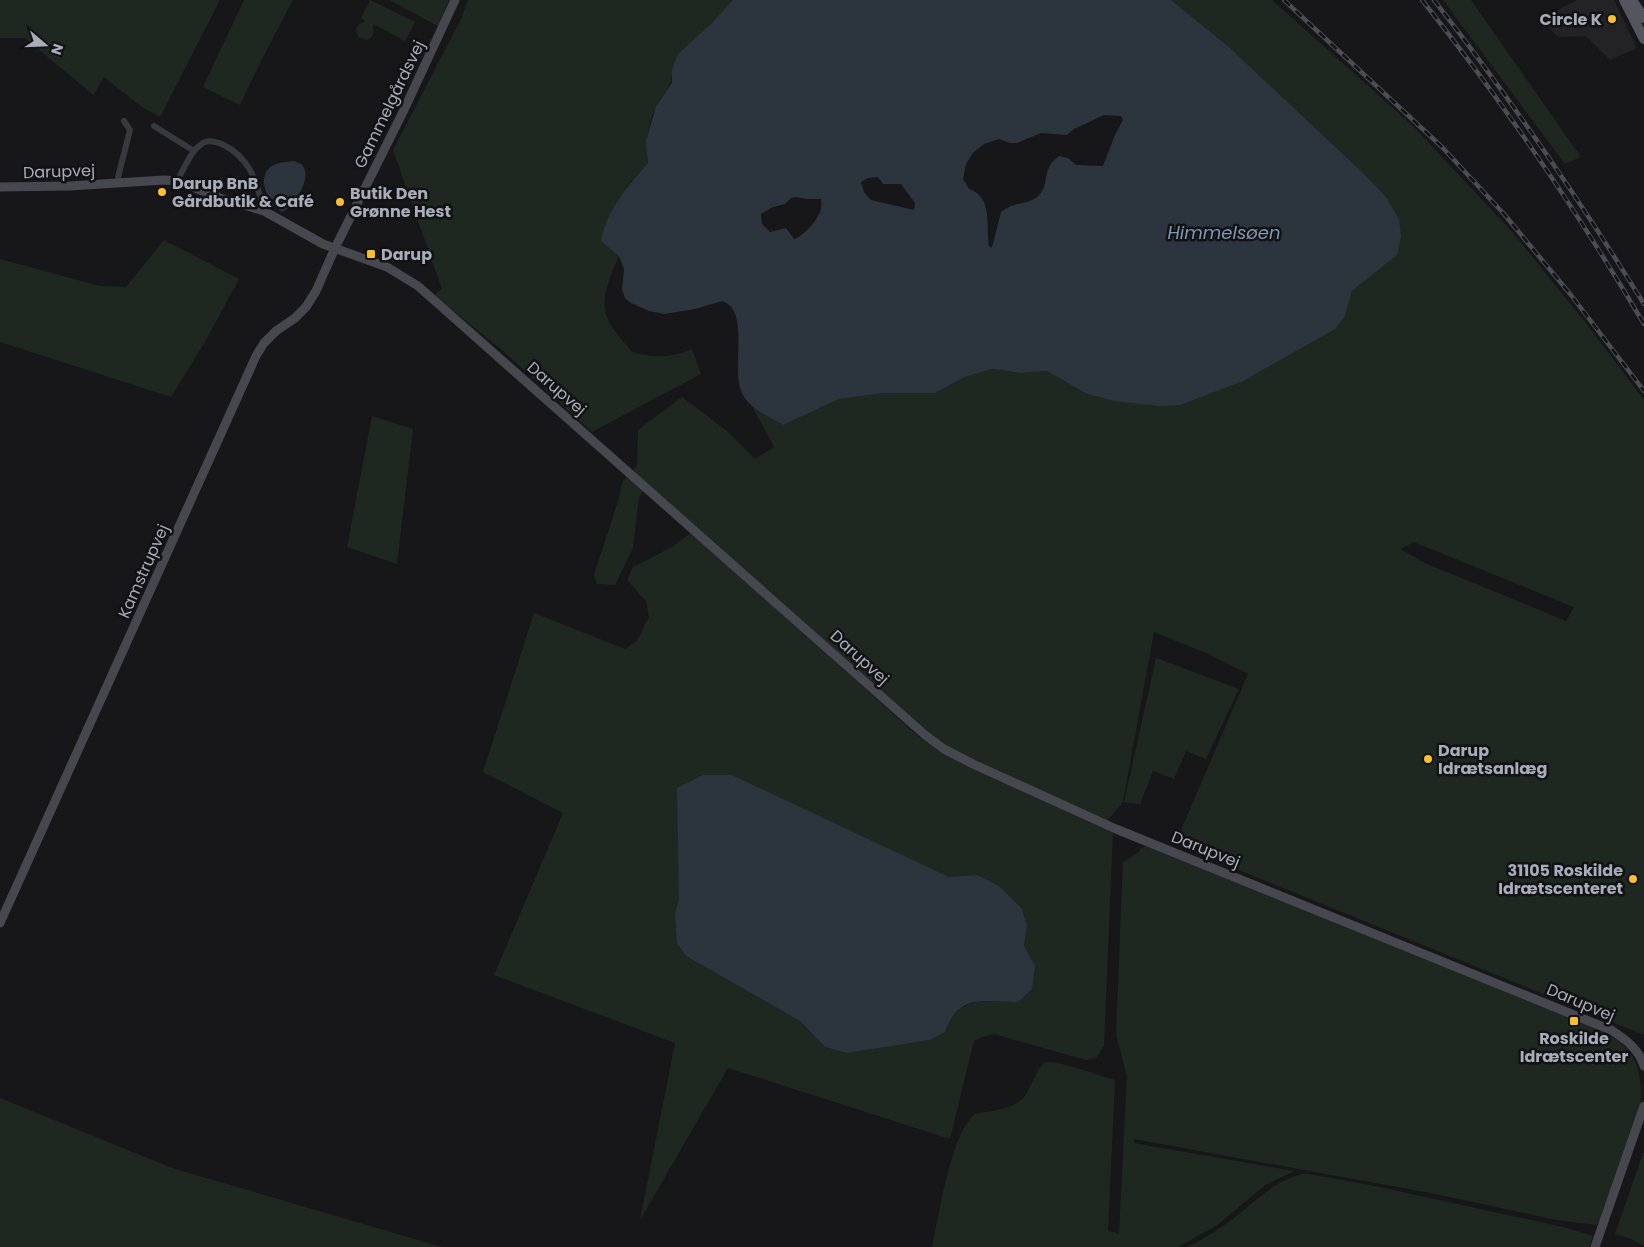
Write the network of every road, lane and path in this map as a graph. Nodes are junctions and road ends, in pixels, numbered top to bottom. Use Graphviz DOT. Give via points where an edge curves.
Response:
graph roads {
  1 [pos="455,0"];
  2 [pos="1624,0"];
  3 [pos="1632,0"];
  4 [pos="1644,18"];
  5 [pos="1644,40"];
  6 [pos="124,121"];
  7 [pos="154,126"];
  8 [pos="194,151"];
  9 [pos="177,181"];
  10 [pos="119,184"];
  11 [pos="0,187"];
  12 [pos="264,211"];
  13 [pos="335,248"];
  14 [pos="0,922"];
  15 [pos="1644,1066"];
  16 [pos="1644,1106"];
  17 [pos="1595,1247"];
  1 -- 13 [label="street, Gammelgårdsvej"];
  2 -- 5 [label="main road"];
  3 -- 4 [label="main road"];
  6 -- 10 [label="street, Darupvej" via="130,130"];
  7 -- 8 [label="street"];
  8 -- 9 [label="street"];
  8 -- 12 [label="street" via="204,142 211,141 234,151 255,177"];
  9 -- 10 [label="street, Darupvej"];
  9 -- 12 [label="street, Darupvej"];
  10 -- 11 [label="street, Darupvej"];
  12 -- 13 [label="street, Darupvej"];
  13 -- 14 [label="street, Kamstrupvej" via="306,307 276,331 256,356"];
  13 -- 15 [label="street, Darupvej" via="387,267 418,286 944,749 1116,829 1611,1030 1629,1042"];
  16 -- 17 [label="street"];
}
